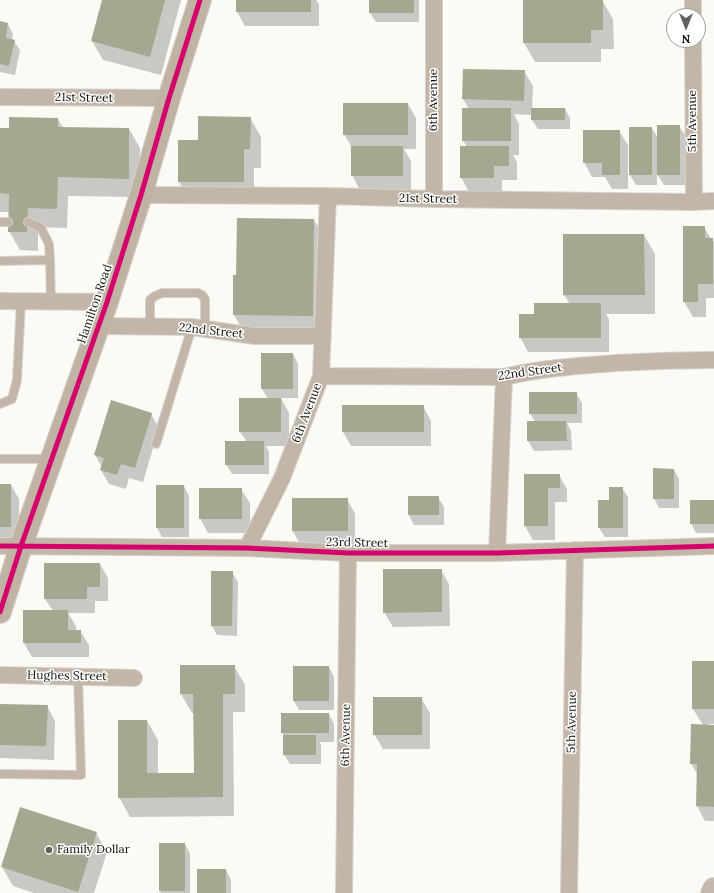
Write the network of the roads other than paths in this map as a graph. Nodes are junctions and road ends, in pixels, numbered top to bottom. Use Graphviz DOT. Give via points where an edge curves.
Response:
graph roads {
  1 [pos="200,0"];
  2 [pos="434,0"];
  3 [pos="693,48"];
  4 [pos="0,97"];
  5 [pos="169,98"];
  6 [pos="141,195"];
  7 [pos="328,196"];
  8 [pos="434,199"];
  9 [pos="714,201"];
  10 [pos="694,202"];
  11 [pos="28,222"];
  12 [pos="0,260"];
  13 [pos="50,260"];
  14 [pos="0,301"];
  15 [pos="21,302"];
  16 [pos="51,302"];
  17 [pos="108,302"];
  18 [pos="98,326"];
  19 [pos="150,327"];
  20 [pos="199,328"];
  21 [pos="323,336"];
  22 [pos="714,360"];
  23 [pos="321,376"];
  24 [pos="504,378"];
  25 [pos="0,404"];
  26 [pos="156,444"];
  27 [pos="0,459"];
  28 [pos="52,459"];
  29 [pos="0,546"];
  30 [pos="21,546"];
  31 [pos="714,546"];
  32 [pos="247,548"];
  33 [pos="575,550"];
  34 [pos="348,553"];
  35 [pos="497,553"];
  36 [pos="0,612"];
  37 [pos="0,675"];
  38 [pos="78,677"];
  39 [pos="134,678"];
  40 [pos="1,776"];
  41 [pos="714,889"];
  42 [pos="344,893"];
  43 [pos="568,893"];
  44 [pos="712,893"];
  1 -- 5 [label="street, Hamilton Road"];
  2 -- 8 [label="street, 6th Avenue"];
  3 -- 10 [label="street, 5th Avenue"];
  4 -- 5 [label="street, 21st Street"];
  5 -- 6 [label="street, Hamilton Road"];
  6 -- 7 [label="street, 21st Street"];
  6 -- 17 [label="street, Hamilton Road"];
  7 -- 8 [label="street, 21st Street"];
  7 -- 21 [label="street, 6th Avenue"];
  8 -- 10 [label="street, 21st Street"];
  9 -- 10 [label="street, 21st Street"];
  11 -- 13 [label="lane" via="41,228 49,244"];
  12 -- 13 [label="lane"];
  13 -- 16 [label="lane"];
  14 -- 15 [label="street"];
  15 -- 16 [label="street"];
  15 -- 25 [label="lane" via="17,380 12,399"];
  16 -- 17 [label="street"];
  17 -- 18 [label="street, Hamilton Road"];
  18 -- 19 [label="street, 22nd Street"];
  18 -- 28 [label="street, Hamilton Road"];
  19 -- 20 [label="street, 22nd Street"];
  19 -- 20 [label="lane" via="150,300 155,296 162,293 198,293 205,299"];
  20 -- 21 [label="street, 22nd Street" via="256,336"];
  20 -- 26 [label="lane"];
  21 -- 23 [label="street, 6th Avenue"];
  22 -- 24 [label="street, 22nd Street" via="668,360 549,368"];
  23 -- 24 [label="street, 22nd Street"];
  23 -- 32 [label="street, 6th Avenue" via="282,478"];
  24 -- 35 [label="street"];
  27 -- 28 [label="lane"];
  28 -- 30 [label="street, Hamilton Road"];
  29 -- 30 [label="street, 23rd Street"];
  30 -- 32 [label="street, 23rd Street"];
  30 -- 36 [label="street, Hamilton Road"];
  31 -- 33 [label="street, 23rd Street"];
  32 -- 34 [label="street, 23rd Street"];
  33 -- 35 [label="street, 23rd Street"];
  33 -- 43 [label="street, 5th Avenue"];
  34 -- 35 [label="street, 23rd Street"];
  34 -- 42 [label="street, 6th Avenue"];
  37 -- 38 [label="street, Hughes Street"];
  38 -- 39 [label="street, Hughes Street"];
  38 -- 40 [label="lane" via="81,775"];
  41 -- 44 [label="main road"];
}
